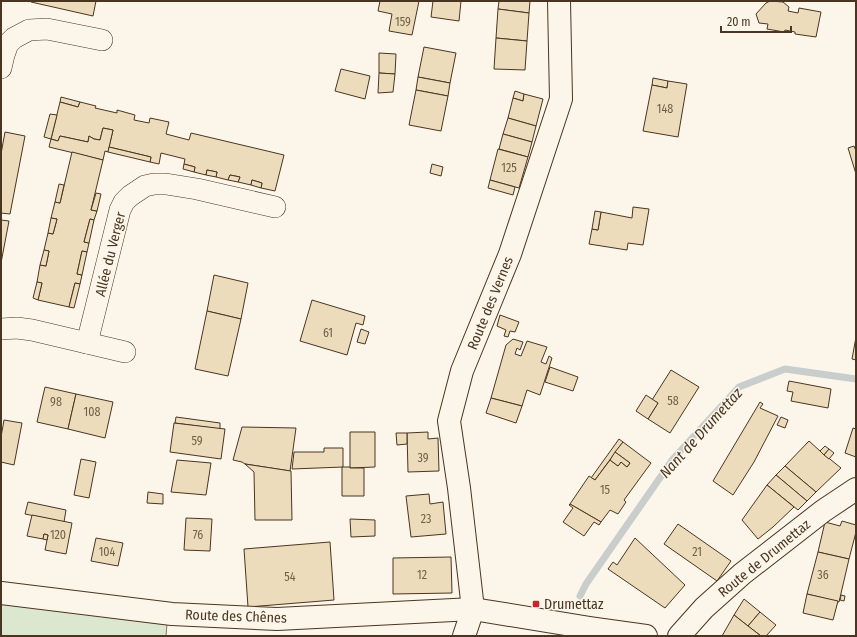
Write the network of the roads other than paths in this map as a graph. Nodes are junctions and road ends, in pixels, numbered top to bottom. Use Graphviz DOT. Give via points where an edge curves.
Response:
graph roads {
  1 [pos="559,1"];
  2 [pos="102,40"];
  3 [pos="1,68"];
  4 [pos="275,207"];
  5 [pos="1,329"];
  6 [pos="87,343"];
  7 [pos="125,352"];
  8 [pos="856,489"];
  9 [pos="1,593"];
  10 [pos="473,608"];
  11 [pos="596,632"];
  12 [pos="464,636"];
  13 [pos="663,636"];
  1 -- 10 [label="street, Route des Vernes" via="562,99 510,254 462,371 449,421"];
  2 -- 3 [label="street" via="48,29 29,30 8,44"];
  4 -- 6 [label="street, Allée du Verger" via="166,184 145,186 130,196 120,210"];
  5 -- 6 [label="street" via="32,330"];
  6 -- 7 [label="street"];
  8 -- 13 [label="street, Route de Drumettaz" via="823,511 742,574 704,608"];
  9 -- 10 [label="street, Route des Chênes" via="172,614 277,619"];
  10 -- 11 [label="street, Route des Chênes"];
  10 -- 12 [label="street"];
  11 -- 13 [label="street, Route des Chênes"];
}
